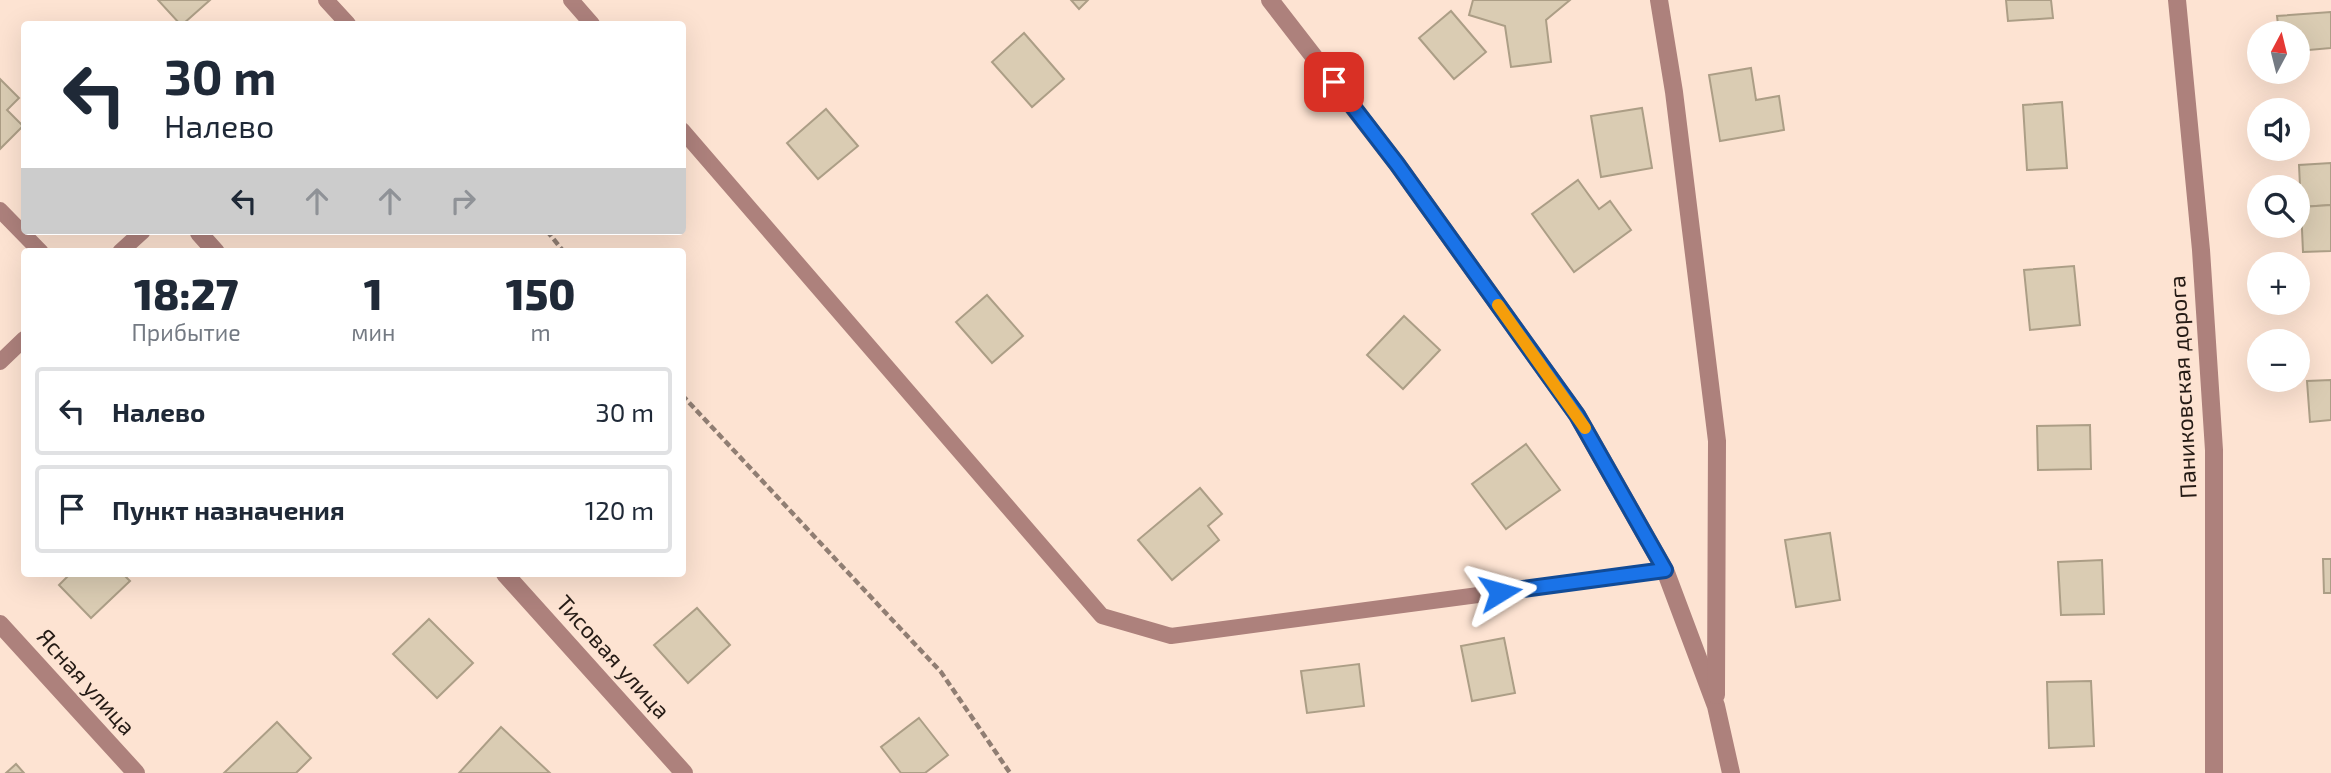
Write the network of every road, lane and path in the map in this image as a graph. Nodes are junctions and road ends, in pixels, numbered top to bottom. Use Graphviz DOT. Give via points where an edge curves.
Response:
graph roads {
  1 [pos="326,0"];
  2 [pos="571,0"];
  3 [pos="1270,0"];
  4 [pos="1659,0"];
  5 [pos="2177,0"];
  6 [pos="345,21"];
  7 [pos="589,21"];
  8 [pos="686,135"];
  9 [pos="0,211"];
  10 [pos="21,232"];
  11 [pos="24,235"];
  12 [pos="139,235"];
  13 [pos="37,248"];
  14 [pos="124,248"];
  15 [pos="21,342"];
  16 [pos="0,362"];
  17 [pos="686,399"];
  18 [pos="1665,570"];
  19 [pos="508,577"];
  20 [pos="0,624"];
  21 [pos="1716,706"];
  22 [pos="136,773"];
  23 [pos="684,773"];
  24 [pos="1010,773"];
  25 [pos="1731,773"];
  26 [pos="2214,773"];
  1 -- 6 [label="lane"];
  2 -- 7 [label="lane"];
  3 -- 18 [label="street" via="1397,164 1577,415"];
  4 -- 21 [label="street" via="1717,441"];
  5 -- 26 [label="street, Паниковская дорога" via="2214,450"];
  8 -- 18 [label="lane" via="1102,616 1171,636"];
  9 -- 10 [label="lane"];
  11 -- 13 [label="lane"];
  12 -- 14 [label="lane"];
  15 -- 16 [label="lane"];
  17 -- 24 [label="path" via="941,672"];
  18 -- 21 [label="street"];
  19 -- 23 [label="street, Тисовая улица"];
  20 -- 22 [label="street, Ясная улица"];
  21 -- 25 [label="street"];
}
